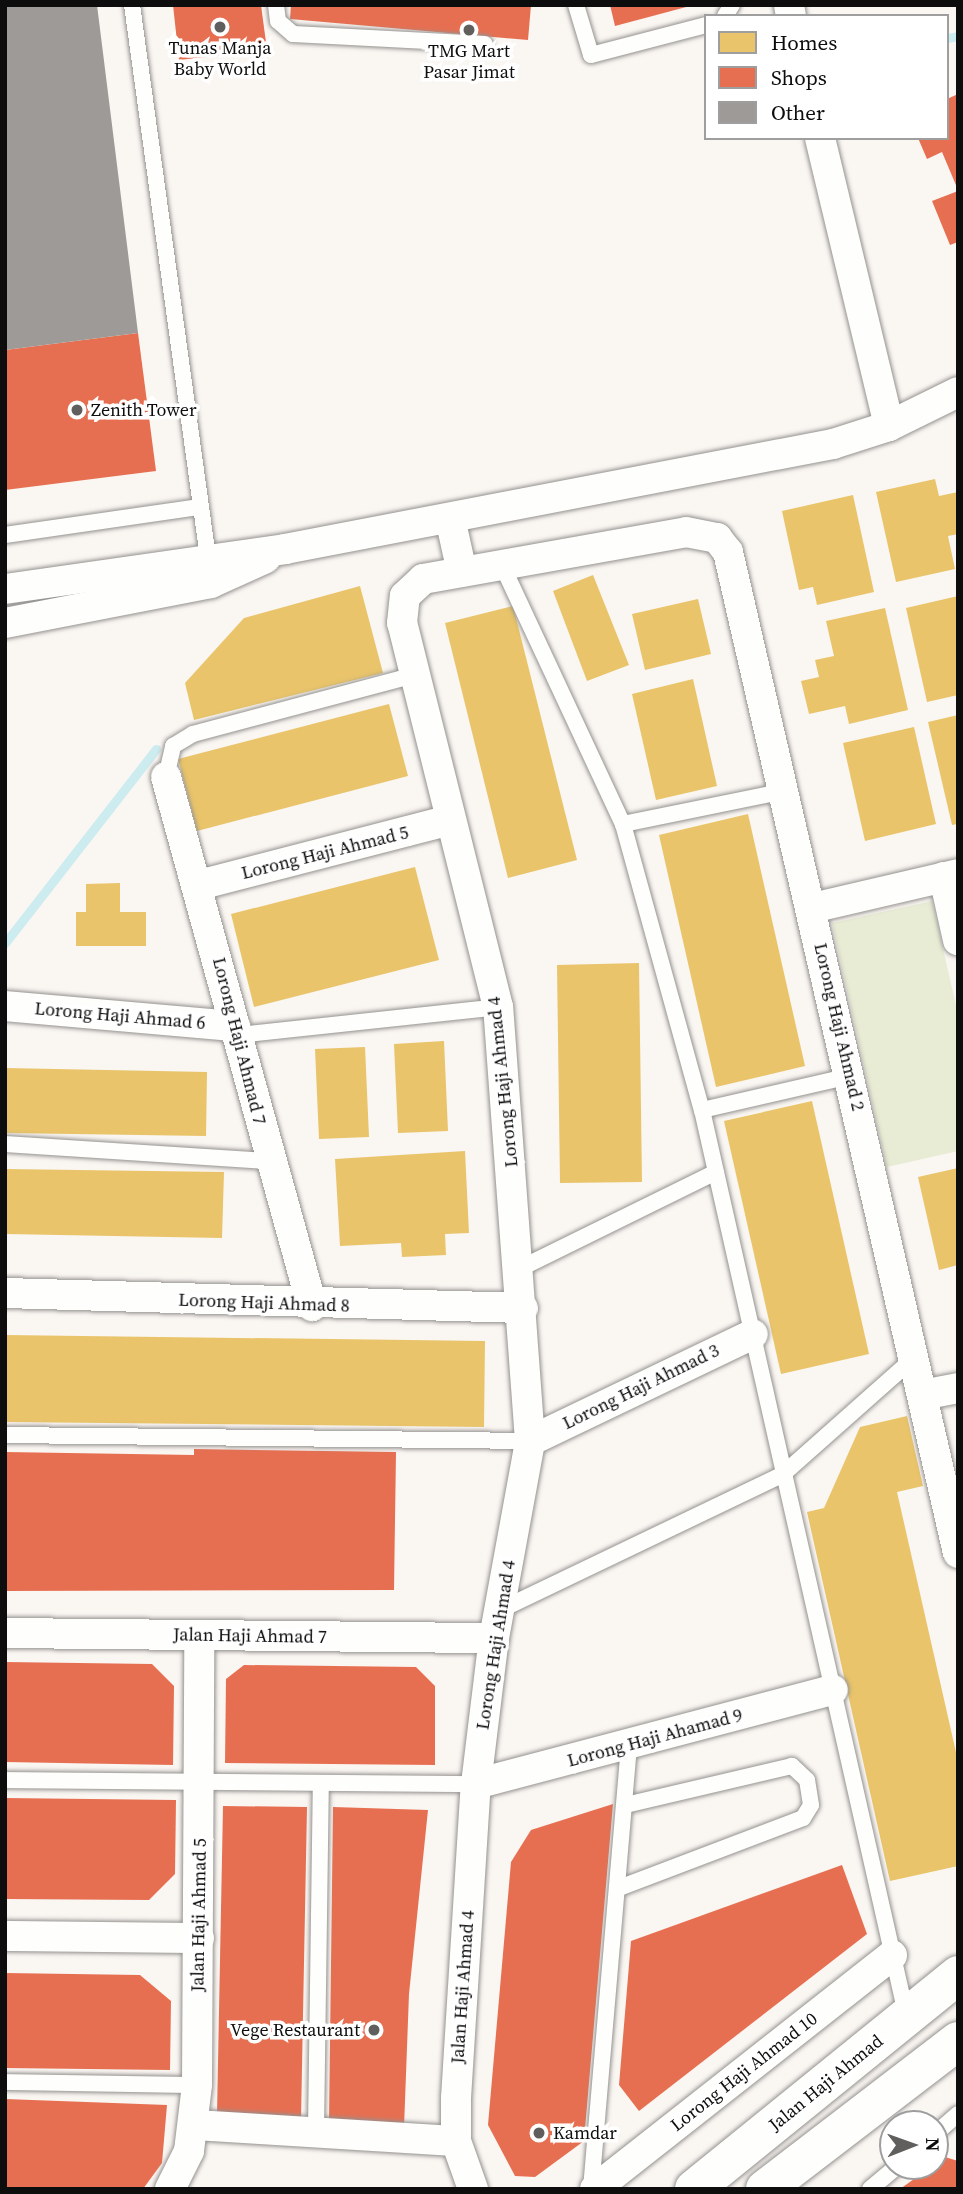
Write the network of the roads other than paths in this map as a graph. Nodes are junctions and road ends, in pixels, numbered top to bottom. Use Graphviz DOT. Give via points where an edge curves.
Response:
graph roads {
  1 [pos="132,5"];
  2 [pos="276,5"];
  3 [pos="576,5"];
  4 [pos="704,25"];
  5 [pos="485,44"];
  6 [pos="820,140"];
  7 [pos="958,391"];
  8 [pos="889,426"];
  9 [pos="200,507"];
  10 [pos="450,518"];
  11 [pos="686,532"];
  12 [pos="5,535"];
  13 [pos="502,565"];
  14 [pos="209,569"];
  15 [pos="462,572"];
  16 [pos="5,589"];
  17 [pos="5,623"];
  18 [pos="415,675"];
  19 [pos="166,777"];
  20 [pos="785,791"];
  21 [pos="451,820"];
  22 [pos="623,824"];
  23 [pos="951,876"];
  24 [pos="199,885"];
  25 [pos="812,908"];
  26 [pos="958,940"];
  27 [pos="5,1006"];
  28 [pos="498,1007"];
  29 [pos="236,1031"];
  30 [pos="850,1076"];
  31 [pos="702,1110"];
  32 [pos="5,1144"];
  33 [pos="270,1161"];
  34 [pos="716,1172"];
  35 [pos="521,1268"];
  36 [pos="5,1293"];
  37 [pos="312,1306"];
  38 [pos="523,1308"];
  39 [pos="752,1334"];
  40 [pos="914,1358"];
  41 [pos="958,1388"];
  42 [pos="922,1395"];
  43 [pos="5,1435"];
  44 [pos="530,1441"];
  45 [pos="782,1475"];
  46 [pos="958,1553"];
  47 [pos="497,1624"];
  48 [pos="5,1633"];
  49 [pos="199,1636"];
  50 [pos="833,1690"];
  51 [pos="629,1746"];
  52 [pos="5,1780"];
  53 [pos="200,1783"];
  54 [pos="321,1784"];
  55 [pos="476,1784"];
  56 [pos="626,1805"];
  57 [pos="619,1888"];
  58 [pos="5,1936"];
  59 [pos="198,1938"];
  60 [pos="892,1955"];
  61 [pos="958,1975"];
  62 [pos="907,2018"];
  63 [pos="958,2041"];
  64 [pos="5,2082"];
  65 [pos="197,2085"];
  66 [pos="194,2125"];
  67 [pos="316,2130"];
  68 [pos="456,2140"];
  69 [pos="170,2189"];
  70 [pos="472,2189"];
  71 [pos="593,2189"];
  72 [pos="694,2189"];
  73 [pos="765,2189"];
  1 -- 9 [label="lane"];
  2 -- 5 [label="lane" via="278,21 293,34"];
  3 -- 4 [label="lane" via="592,55"];
  6 -- 8 [label="street"];
  7 -- 8 [label="street"];
  8 -- 10 [label="street" via="833,444"];
  9 -- 12 [label="lane"];
  9 -- 14 [label="lane"];
  10 -- 14 [label="street" via="285,549"];
  10 -- 15 [label="street"];
  11 -- 13 [label="street, Lorong Haji Ahmad 4"];
  11 -- 20 [label="street, Lorong Haji Ahmad 2" via="718,538 728,552"];
  13 -- 15 [label="street, Lorong Haji Ahmad 4"];
  13 -- 22 [label="lane"];
  14 -- 16 [label="street"];
  14 -- 17 [label="street"];
  15 -- 18 [label="street, Lorong Haji Ahmad 4" via="423,579 405,596 402,622"];
  18 -- 19 [label="lane" via="193,734 173,746"];
  18 -- 21 [label="street, Lorong Haji Ahmad 4"];
  19 -- 24 [label="street, Lorong Haji Ahmad 7"];
  20 -- 22 [label="lane"];
  20 -- 25 [label="street, Lorong Haji Ahmad 2"];
  21 -- 24 [label="street, Lorong Haji Ahmad 5"];
  21 -- 28 [label="street, Lorong Haji Ahmad 4"];
  22 -- 31 [label="lane"];
  23 -- 25 [label="street"];
  23 -- 26 [label="street"];
  24 -- 29 [label="street, Lorong Haji Ahmad 7"];
  25 -- 30 [label="street, Lorong Haji Ahmad 2"];
  27 -- 29 [label="street, Lorong Haji Ahmad 6"];
  28 -- 29 [label="lane"];
  28 -- 35 [label="street, Lorong Haji Ahmad 4"];
  29 -- 33 [label="street, Lorong Haji Ahmad 7"];
  30 -- 31 [label="lane"];
  30 -- 40 [label="street, Lorong Haji Ahmad 2"];
  31 -- 34 [label="lane"];
  32 -- 33 [label="lane"];
  33 -- 37 [label="street, Lorong Haji Ahmad 7"];
  34 -- 35 [label="lane"];
  34 -- 39 [label="lane"];
  35 -- 38 [label="street, Lorong Haji Ahmad 4"];
  36 -- 37 [label="street, Lorong Haji Ahmad 8"];
  37 -- 38 [label="street, Lorong Haji Ahmad 8"];
  38 -- 44 [label="street, Lorong Haji Ahmad 4"];
  39 -- 44 [label="street, Lorong Haji Ahmad 3"];
  39 -- 45 [label="lane"];
  40 -- 42 [label="street, Lorong Haji Ahmad 2"];
  40 -- 45 [label="lane"];
  41 -- 42 [label="street"];
  42 -- 46 [label="street, Lorong Haji Ahmad 2"];
  43 -- 44 [label="lane"];
  44 -- 47 [label="street, Lorong Haji Ahmad 4"];
  45 -- 47 [label="lane"];
  45 -- 50 [label="lane"];
  47 -- 49 [label="street, Jalan Haji Ahmad 7"];
  47 -- 55 [label="street, Lorong Haji Ahmad 4"];
  48 -- 49 [label="street, Jalan Haji Ahmad 7"];
  49 -- 53 [label="street, Jalan Haji Ahmad 5"];
  50 -- 51 [label="street, Lorong Haji Ahamad 9"];
  50 -- 60 [label="lane"];
  51 -- 55 [label="street, Lorong Haji Ahamad 9"];
  51 -- 56 [label="lane"];
  52 -- 53 [label="lane"];
  53 -- 54 [label="lane"];
  53 -- 59 [label="street, Jalan Haji Ahmad 5"];
  54 -- 55 [label="lane"];
  54 -- 67 [label="lane"];
  55 -- 68 [label="street, Jalan Haji Ahmad 4"];
  56 -- 57 [label="lane"];
  56 -- 57 [label="lane" via="792,1766 807,1780 811,1805 803,1818"];
  57 -- 71 [label="lane"];
  58 -- 59 [label="street"];
  59 -- 65 [label="street, Jalan Haji Ahmad 5"];
  60 -- 62 [label="lane"];
  60 -- 71 [label="street, Lorong Haji Ahmad 10"];
  61 -- 62 [label="street, Jalan Haji Ahmad"];
  62 -- 72 [label="street, Jalan Haji Ahmad"];
  63 -- 73 [label="street"];
  64 -- 65 [label="lane"];
  65 -- 66 [label="street, Jalan Haji Ahmad 5"];
  66 -- 67 [label="street"];
  66 -- 69 [label="street, Jalan Haji Ahmad 5"];
  67 -- 68 [label="street"];
  68 -- 70 [label="street, Jalan Haji Ahmad 4"];
}
